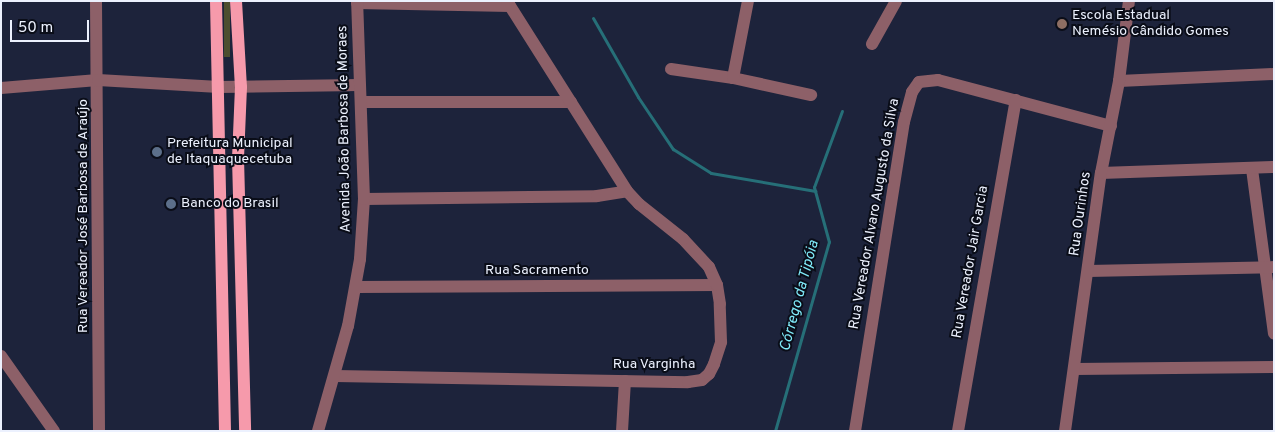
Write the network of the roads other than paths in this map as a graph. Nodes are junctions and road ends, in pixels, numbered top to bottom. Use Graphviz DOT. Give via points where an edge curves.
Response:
graph roads {
  1 [pos="96,1"];
  2 [pos="216,1"];
  3 [pos="236,1"];
  4 [pos="748,1"];
  5 [pos="896,1"];
  6 [pos="1129,1"];
  7 [pos="357,2"];
  8 [pos="509,4"];
  9 [pos="872,44"];
  10 [pos="671,69"];
  11 [pos="1274,74"];
  12 [pos="732,78"];
  13 [pos="98,80"];
  14 [pos="1119,81"];
  15 [pos="359,85"];
  16 [pos="219,87"];
  17 [pos="1,88"];
  18 [pos="241,88"];
  19 [pos="810,95"];
  20 [pos="1016,100"];
  21 [pos="361,102"];
  22 [pos="571,102"];
  23 [pos="1111,126"];
  24 [pos="1274,168"];
  25 [pos="1252,169"];
  26 [pos="1101,173"];
  27 [pos="627,191"];
  28 [pos="364,199"];
  29 [pos="1269,267"];
  30 [pos="1088,270"];
  31 [pos="717,285"];
  32 [pos="356,287"];
  33 [pos="222,322"];
  34 [pos="243,324"];
  35 [pos="1274,334"];
  36 [pos="1,356"];
  37 [pos="1274,367"];
  38 [pos="1075,369"];
  39 [pos="335,376"];
  40 [pos="625,381"];
  41 [pos="54,431"];
  42 [pos="99,431"];
  43 [pos="225,431"];
  44 [pos="245,431"];
  45 [pos="318,431"];
  46 [pos="622,431"];
  47 [pos="855,431"];
  48 [pos="958,431"];
  49 [pos="1065,431"];
  1 -- 13 [label="street, Rua Vereador José Barbosa de Araújo"];
  2 -- 16 [label="main road"];
  3 -- 18 [label="main road"];
  4 -- 12 [label="street"];
  5 -- 9 [label="street"];
  6 -- 14 [label="street, Rua Ourinhos"];
  7 -- 8 [label="street"];
  7 -- 15 [label="street, Avenida João Barbosa de Moraes"];
  8 -- 22 [label="street, Rua Varginha"];
  10 -- 12 [label="street"];
  11 -- 14 [label="street"];
  12 -- 19 [label="street"];
  13 -- 16 [label="street"];
  13 -- 17 [label="street"];
  13 -- 42 [label="street, Rua Vereador José Barbosa de Araújo"];
  14 -- 23 [label="street, Rua Ourinhos"];
  15 -- 18 [label="street"];
  15 -- 21 [label="street, Avenida João Barbosa de Moraes"];
  16 -- 18 [label="street"];
  16 -- 33 [label="main road"];
  18 -- 34 [label="main road" via="238,158"];
  20 -- 23 [label="street, Rua Vereador Alvaro Augusto da Silva"];
  20 -- 47 [label="street, Rua Vereador Alvaro Augusto da Silva" via="938,80 919,82 912,92 904,122"];
  20 -- 48 [label="street, Rua Vereador Jair Garcia"];
  21 -- 22 [label="street"];
  21 -- 28 [label="street, Avenida João Barbosa de Moraes"];
  22 -- 27 [label="street, Rua Varginha"];
  23 -- 26 [label="street, Rua Ourinhos"];
  24 -- 25 [label="street"];
  25 -- 26 [label="street"];
  25 -- 29 [label="street"];
  26 -- 30 [label="street, Rua Ourinhos"];
  27 -- 28 [label="street" via="597,196"];
  27 -- 31 [label="street, Rua Varginha" via="700,255"];
  28 -- 32 [label="street, Avenida João Barbosa de Moraes"];
  29 -- 30 [label="street"];
  29 -- 35 [label="street"];
  30 -- 38 [label="street, Rua Ourinhos"];
  31 -- 32 [label="street, Rua Sacramento"];
  31 -- 40 [label="street, Rua Varginha" via="721,342 709,374 702,380 688,382"];
  32 -- 39 [label="street, Avenida João Barbosa de Moraes"];
  33 -- 34 [label="main road"];
  33 -- 43 [label="main road"];
  34 -- 44 [label="main road"];
  36 -- 41 [label="street"];
  37 -- 38 [label="street"];
  38 -- 49 [label="street, Rua Ourinhos"];
  39 -- 40 [label="street, Rua Varginha"];
  39 -- 45 [label="street, Avenida João Barbosa de Moraes"];
  40 -- 46 [label="street"];
}
